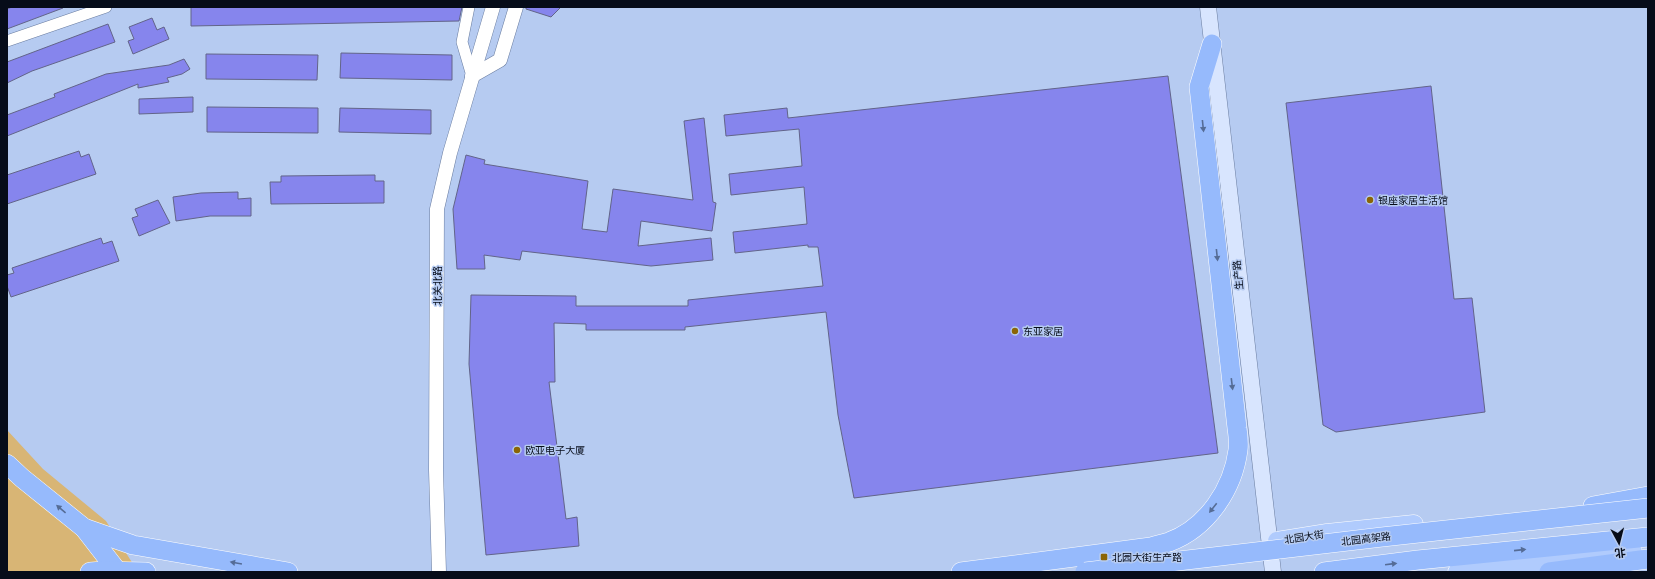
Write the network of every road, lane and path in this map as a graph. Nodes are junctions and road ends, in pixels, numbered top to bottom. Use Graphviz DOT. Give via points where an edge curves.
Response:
graph roads {
  1 [pos="106,7"];
  2 [pos="469,7"];
  3 [pos="493,7"];
  4 [pos="516,7"];
  5 [pos="1208,7"];
  6 [pos="7,41"];
  7 [pos="1212,44"];
  8 [pos="472,76"];
  9 [pos="7,464"];
  10 [pos="1648,496"];
  11 [pos="1648,501"];
  12 [pos="1593,506"];
  13 [pos="1648,508"];
  14 [pos="84,528"];
  15 [pos="1648,536"];
  16 [pos="1269,542"];
  17 [pos="1648,550"];
  18 [pos="1648,559"];
  19 [pos="90,572"];
  20 [pos="118,572"];
  21 [pos="146,572"];
  22 [pos="288,572"];
  23 [pos="440,572"];
  24 [pos="961,572"];
  25 [pos="1032,572"];
  26 [pos="1085,572"];
  27 [pos="1273,572"];
  28 [pos="1324,572"];
  29 [pos="1457,572"];
  30 [pos="1548,572"];
  1 -- 6 [label="street"];
  2 -- 8 [label="street" via="462,42"];
  3 -- 8 [label="street, 北关北路"];
  4 -- 8 [label="street" via="500,60"];
  5 -- 7 [label="main road, 生产路"];
  7 -- 16 [label="main road, 生产路"];
  7 -- 24 [label="highway, one-way" via="1199,87 1238,449 1223,494 1214,509 1198,525 1169,542 1151,547"];
  8 -- 23 [label="street, 北关北路" via="437,209 436,470"];
  14 -- 9 [label="highway, one-way"];
  10 -- 12 [label="highway"];
  11 -- 12 [label="main road, 北园大街"];
  12 -- 16 [label="main road, 北园大街" via="1327,533"];
  13 -- 26 [label="highway, 北园高架路, bridge"];
  14 -- 20 [label="highway"];
  22 -- 14 [label="highway, one-way" via="133,545"];
  28 -- 15 [label="highway, one-way"];
  16 -- 25 [label="main road, 北园大街"];
  16 -- 27 [label="main road, 生产路"];
  17 -- 29 [label="main road"];
  18 -- 30 [label="highway"];
  19 -- 21 [label="highway"];
}
